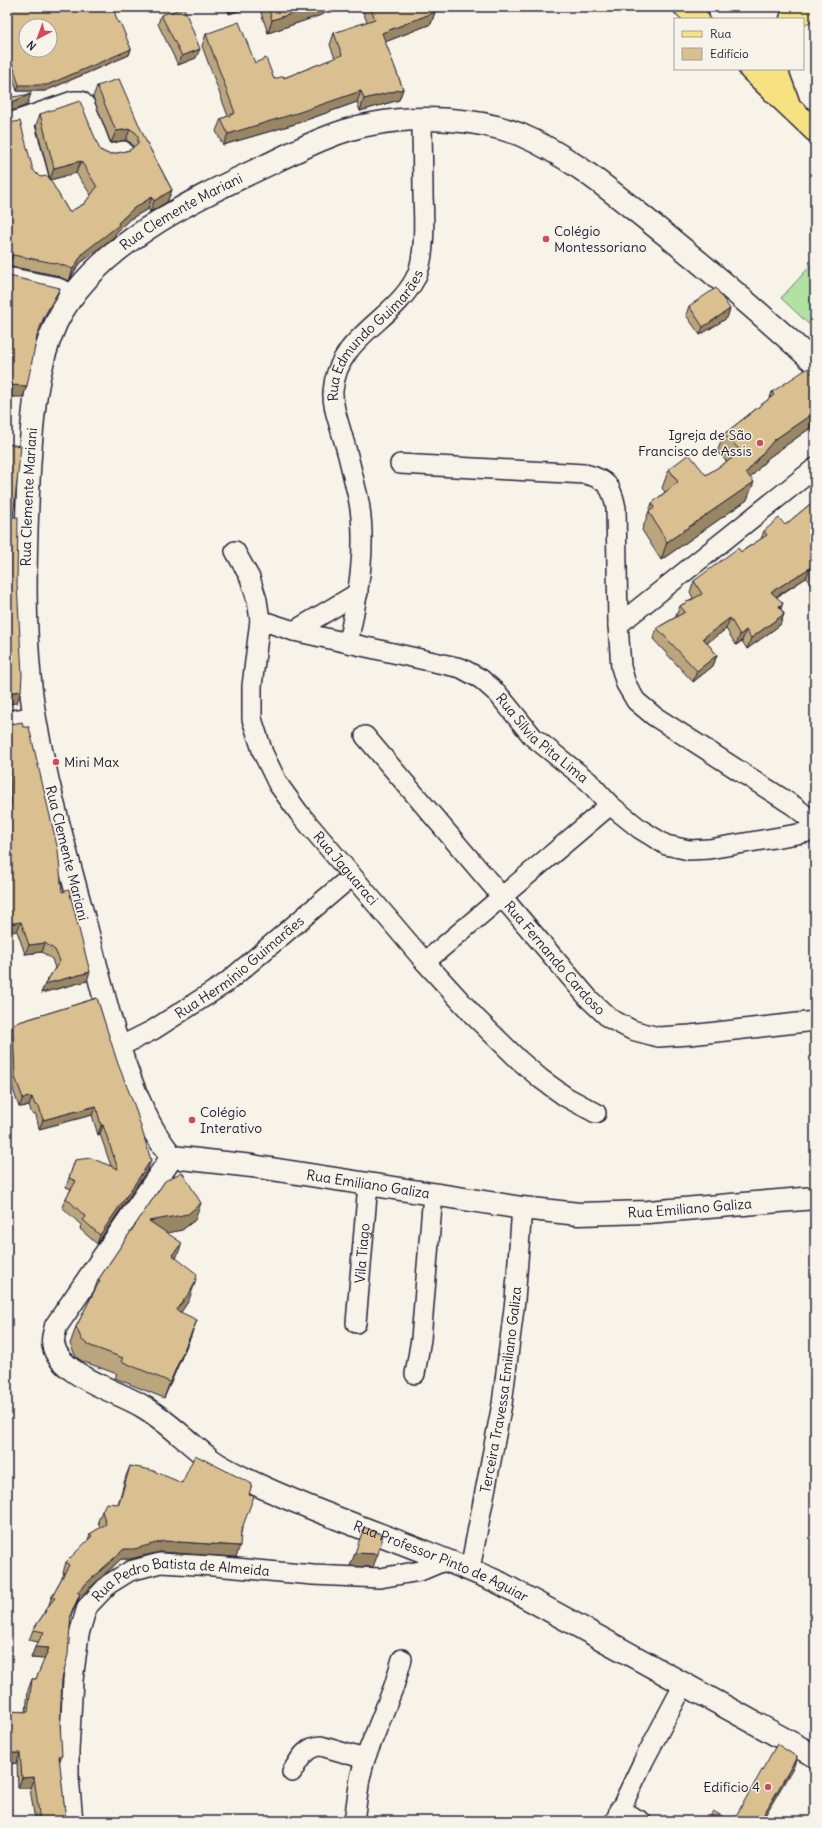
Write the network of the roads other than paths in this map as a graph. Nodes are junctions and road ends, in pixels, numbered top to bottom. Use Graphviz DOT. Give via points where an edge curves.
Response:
graph roads {
  1 [pos="685,7"];
  2 [pos="815,9"];
  3 [pos="697,18"];
  4 [pos="793,18"];
  5 [pos="751,70"];
  6 [pos="776,70"];
  7 [pos="791,107"];
  8 [pos="422,119"];
  9 [pos="15,121"];
  10 [pos="815,131"];
  11 [pos="123,151"];
  12 [pos="39,178"];
  13 [pos="7,277"];
  14 [pos="75,295"];
  15 [pos="815,363"];
  16 [pos="400,464"];
  17 [pos="815,468"];
  18 [pos="235,551"];
  19 [pos="358,593"];
  20 [pos="260,620"];
  21 [pos="618,625"];
  22 [pos="294,631"];
  23 [pos="348,643"];
  24 [pos="35,716"];
  25 [pos="7,721"];
  26 [pos="365,736"];
  27 [pos="610,805"];
  28 [pos="815,823"];
  29 [pos="815,831"];
  30 [pos="352,876"];
  31 [pos="502,897"];
  32 [pos="425,962"];
  33 [pos="815,1021"];
  34 [pos="119,1047"];
  35 [pos="596,1113"];
  36 [pos="172,1158"];
  37 [pos="368,1184"];
  38 [pos="433,1194"];
  39 [pos="815,1198"];
  40 [pos="522,1208"];
  41 [pos="356,1323"];
  42 [pos="415,1374"];
  43 [pos="446,1560"];
  44 [pos="470,1569"];
  45 [pos="402,1659"];
  46 [pos="684,1684"];
  47 [pos="815,1756"];
  48 [pos="365,1759"];
  49 [pos="292,1772"];
  50 [pos="617,1815"];
  51 [pos="73,1821"];
  52 [pos="354,1821"];
  53 [pos="641,1821"];
  1 -- 3 [label="main road"];
  2 -- 4 [label="main road"];
  5 -- 7 [label="main road"];
  6 -- 7 [label="main road"];
  7 -- 10 [label="main road"];
  8 -- 14 [label="street, Rua Clemente Mariani" via="371,124 324,139 230,182 132,238 106,260"];
  8 -- 15 [label="street, Rua Clemente Mariani" via="496,127 519,134 570,161 616,195 746,301"];
  8 -- 19 [label="street, Rua Edmundo Guimarães" via="424,234 416,278 404,295 349,349 337,369 333,392 338,424 358,498 363,533"];
  9 -- 11 [label="street" via="81,101 104,154 107,156"];
  9 -- 12 [label="street"];
  13 -- 14 [label="street" via="53,286"];
  14 -- 24 [label="street, Rua Clemente Mariani" via="58,320 46,348 38,380 30,450 26,579 28,652"];
  16 -- 21 [label="street" via="585,474 606,482 614,495 616,508"];
  17 -- 21 [label="street"];
  18 -- 20 [label="street, Rua Jaguaraci" via="250,578"];
  19 -- 22 [label="street"];
  19 -- 23 [label="street, Rua Edmundo Guimarães"];
  20 -- 22 [label="street, Rua Silvia Pita Lima"];
  20 -- 30 [label="street, Rua Jaguaraci" via="252,686 252,719 263,753 278,784"];
  21 -- 28 [label="street" via="621,667 626,684 636,701 654,716 794,806"];
  22 -- 23 [label="street, Rua Silvia Pita Lima"];
  23 -- 27 [label="street, Rua Silvia Pita Lima" via="461,668 481,679 498,694 533,738 588,781"];
  24 -- 25 [label="street"];
  24 -- 34 [label="street, Rua Clemente Mariani" via="58,820"];
  26 -- 31 [label="street, Rua Fernando Cardoso"];
  27 -- 29 [label="street, Rua Silvia Pita Lima" via="640,829 666,845 689,850"];
  27 -- 31 [label="street"];
  30 -- 32 [label="street, Rua Jaguaraci"];
  30 -- 34 [label="street, Rua Hermínio Guimarães" via="226,983 153,1030"];
  31 -- 32 [label="street"];
  31 -- 33 [label="street, Rua Fernando Cardoso" via="589,999 609,1018 632,1030 658,1037"];
  32 -- 35 [label="street, Rua Jaguaraci" via="519,1060 566,1097"];
  34 -- 36 [label="street, Rua Clemente Mariani" via="144,1112"];
  36 -- 37 [label="street, Rua Emiliano Galiza" via="213,1161"];
  36 -- 43 [label="street, Rua Professor Pinto de Aguiar" via="56,1326 53,1341 57,1356 68,1368 143,1406 208,1458 242,1477 288,1498"];
  37 -- 38 [label="street, Rua Emiliano Galiza"];
  37 -- 41 [label="street, Vila Tiago"];
  38 -- 40 [label="street, Rua Emiliano Galiza"];
  38 -- 42 [label="street"];
  39 -- 40 [label="street, Rua Emiliano Galiza" via="648,1212 579,1214"];
  40 -- 44 [label="street, Terceira Travessa Emiliano Galiza" via="515,1300 502,1404"];
  43 -- 44 [label="street, Rua Professor Pinto de Aguiar"];
  43 -- 51 [label="street, Rua Pedro Batista de Almeida" via="420,1570 380,1578 160,1563 130,1571 109,1584 87,1607 79,1634 73,1680 69,1752"];
  44 -- 46 [label="street, Rua Professor Pinto de Aguiar" via="522,1594"];
  45 -- 48 [label="street"];
  46 -- 47 [label="street, Rua Professor Pinto de Aguiar"];
  46 -- 50 [label="street"];
  48 -- 49 [label="street" via="315,1746 308,1749"];
  48 -- 52 [label="street"];
  50 -- 53 [label="street"];
}
